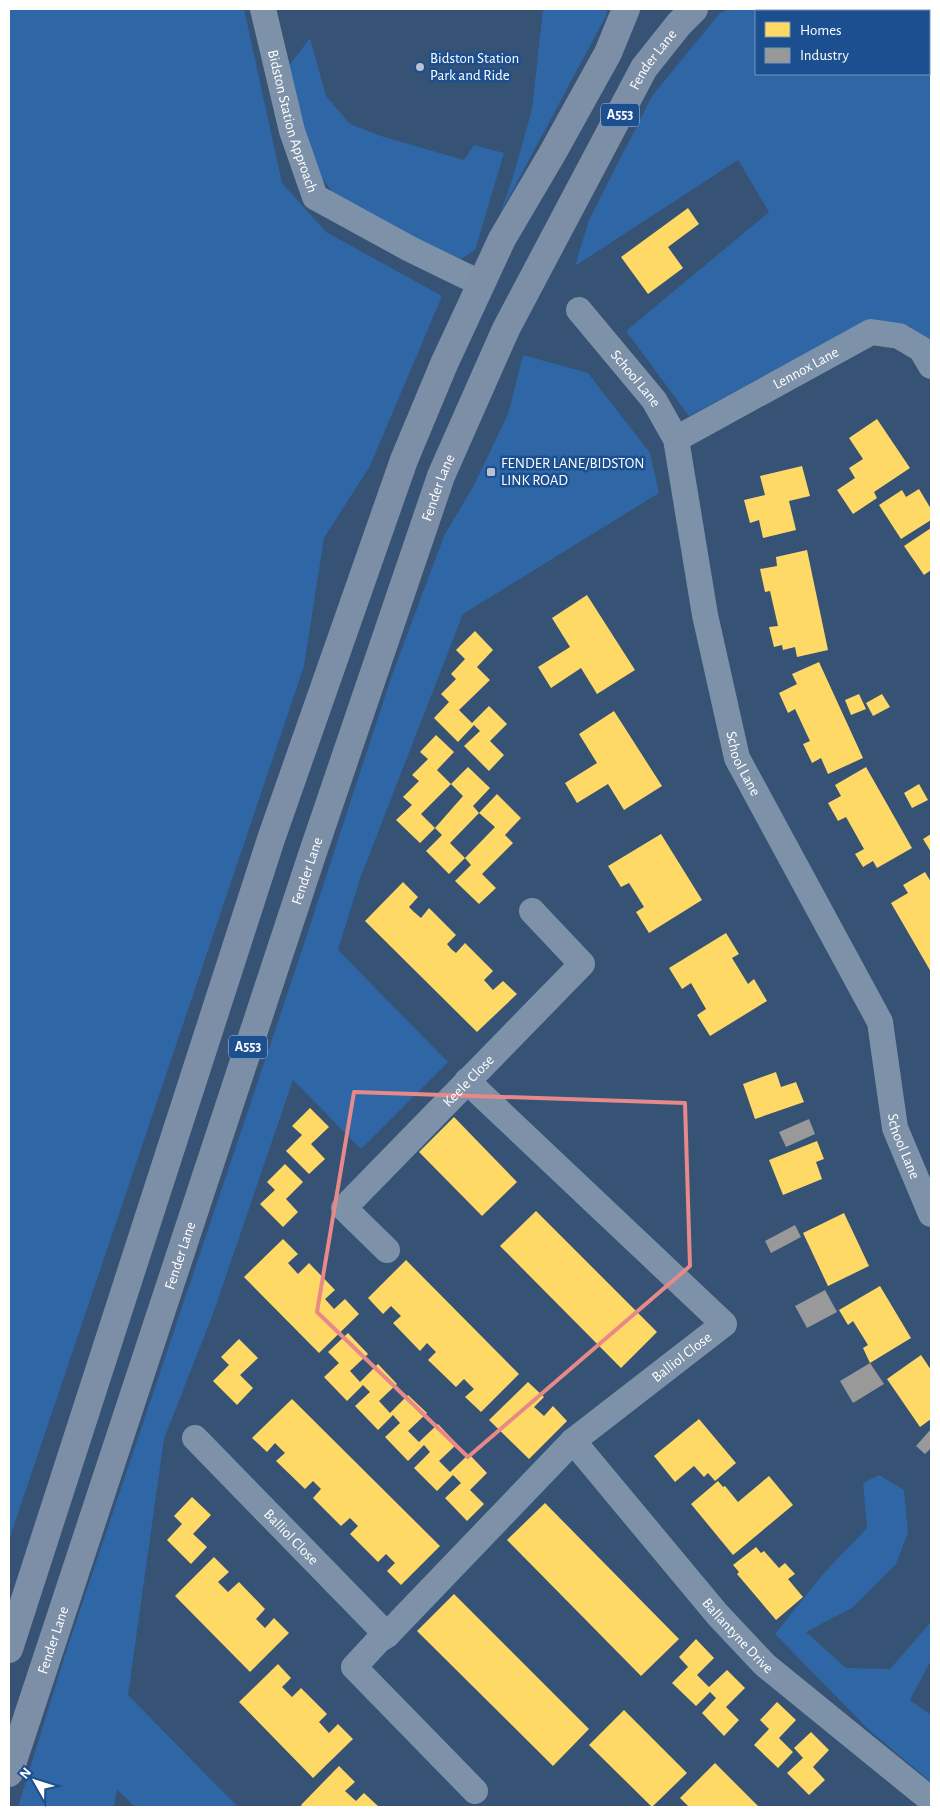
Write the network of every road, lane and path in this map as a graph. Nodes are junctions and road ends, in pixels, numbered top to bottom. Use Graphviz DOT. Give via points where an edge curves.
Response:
graph roads {
  1 [pos="264,9"];
  2 [pos="626,9"];
  3 [pos="694,9"];
  4 [pos="482,284"];
  5 [pos="579,310"];
  6 [pos="931,366"];
  7 [pos="676,439"];
  8 [pos="532,911"];
  9 [pos="467,1081"];
  10 [pos="931,1214"];
  11 [pos="387,1250"];
  12 [pos="195,1438"];
  13 [pos="574,1441"];
  14 [pos="387,1635"];
  15 [pos="9,1649"];
  16 [pos="9,1773"];
  17 [pos="475,1791"];
  18 [pos="931,1800"];
  1 -- 4 [label="street, Bidston Station Approach" via="292,131 316,197 410,250"];
  2 -- 4 [label="main road, A553" via="608,52 509,226"];
  3 -- 16 [label="main road, Fender Lane / A553" via="644,68 506,328 441,476 309,864"];
  4 -- 15 [label="main road, A553" via="404,460 281,812"];
  5 -- 7 [label="street, School Lane" via="654,400"];
  6 -- 7 [label="street, Lennox Lane" via="921,349 899,336 871,332"];
  7 -- 10 [label="street, School Lane" via="705,615 737,758 880,1022 894,1128"];
  8 -- 9 [label="street, Keele Close" via="582,964"];
  9 -- 11 [label="street, Keele Close" via="344,1208"];
  9 -- 13 [label="street, Balliol Close" via="724,1324"];
  12 -- 14 [label="street, Balliol Close"];
  13 -- 14 [label="street, Balliol Close"];
  13 -- 18 [label="street, Ballantyne Drive" via="717,1614 765,1664"];
  14 -- 17 [label="street, Balliol Close" via="354,1667"];
}
